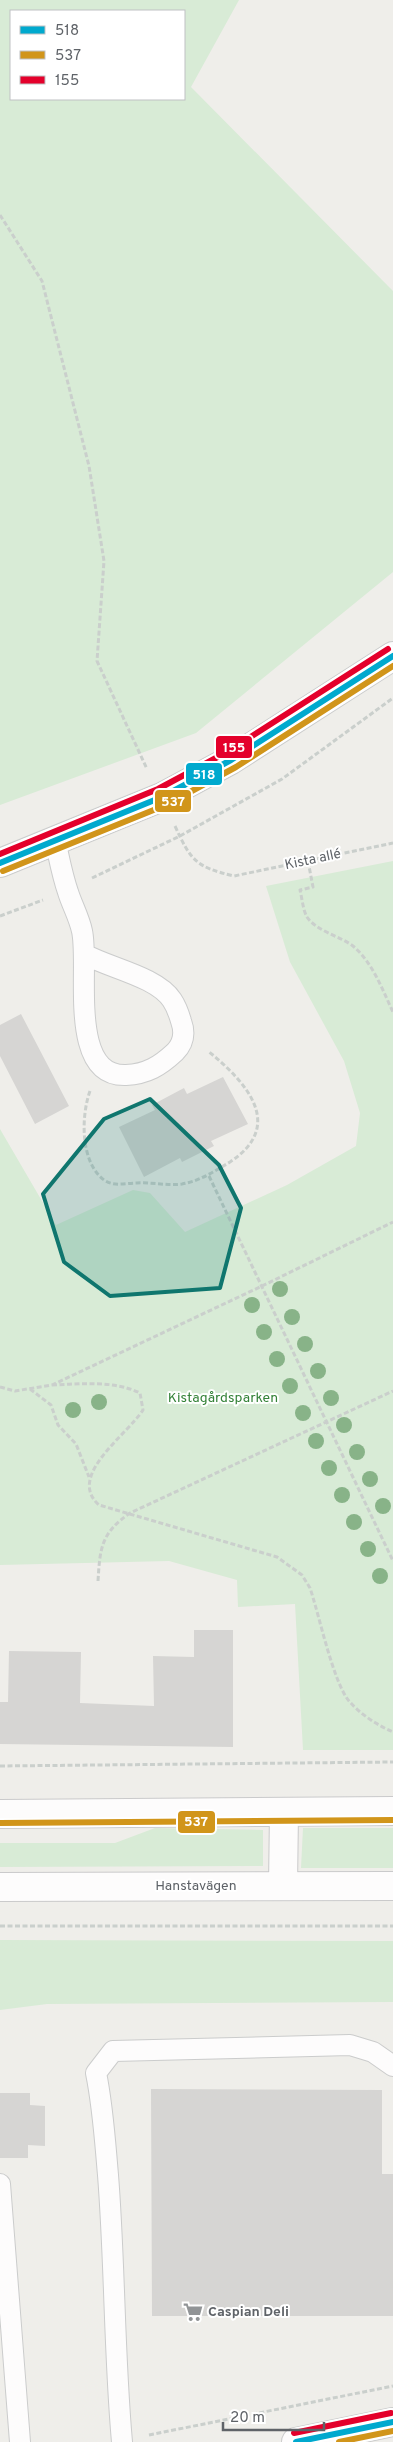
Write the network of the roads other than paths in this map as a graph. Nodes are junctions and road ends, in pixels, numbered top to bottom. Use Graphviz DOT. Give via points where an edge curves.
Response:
graph roads {
  1 [pos="393,656"];
  2 [pos="55,840"];
  3 [pos="0,863"];
  4 [pos="86,955"];
  5 [pos="393,1811"];
  6 [pos="284,1812"];
  7 [pos="0,1814"];
  8 [pos="283,1886"];
  9 [pos="393,1886"];
  10 [pos="0,1887"];
  11 [pos="393,2066"];
  12 [pos="0,2184"];
  13 [pos="8,2385"];
  14 [pos="393,2422"];
  15 [pos="122,2441"];
  16 [pos="20,2442"];
  17 [pos="296,2442"];
  1 -- 2 [label="main road" via="230,760 162,797"];
  2 -- 3 [label="main road"];
  2 -- 4 [label="lane" via="67,890 82,930"];
  4 -- 4 [label="lane" via="85,1028 99,1065 108,1072 122,1075 152,1070 178,1049 184,1037 183,1025 172,999 160,988"];
  5 -- 6 [label="main road"];
  6 -- 7 [label="main road"];
  6 -- 8 [label="main road"];
  8 -- 9 [label="main road, Hanstavägen"];
  8 -- 10 [label="main road, Hanstavägen"];
  11 -- 15 [label="lane" via="373,2052 350,2045 273,2045 113,2051 96,2073 102,2100 114,2253"];
  12 -- 13 [label="lane"];
  13 -- 16 [label="lane"];
  14 -- 17 [label="main road"];
}
